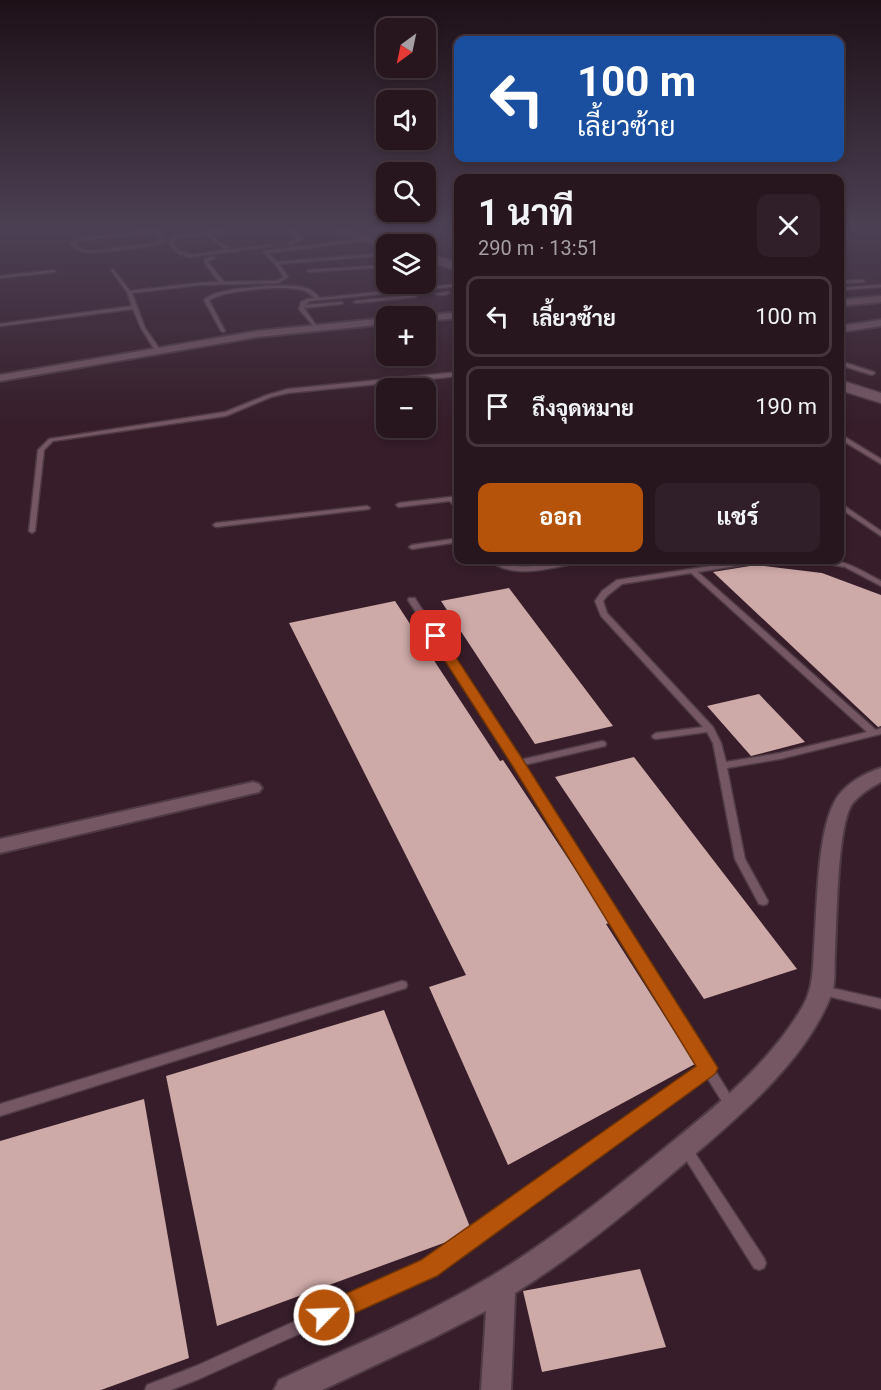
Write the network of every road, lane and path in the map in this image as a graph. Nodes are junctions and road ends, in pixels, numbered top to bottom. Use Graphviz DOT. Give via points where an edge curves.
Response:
graph roads {
  1 [pos="130,296"];
  2 [pos="214,296"];
  3 [pos="315,296"];
  4 [pos="341,296"];
  5 [pos="414,296"];
  6 [pos="318,298"];
  7 [pos="881,299"];
  8 [pos="356,302"];
  9 [pos="341,303"];
  10 [pos="844,303"];
  11 [pos="134,307"];
  12 [pos="302,307"];
  13 [pos="454,315"];
  14 [pos="436,317"];
  15 [pos="376,322"];
  16 [pos="881,323"];
  17 [pos="0,325"];
  18 [pos="316,328"];
  19 [pos="844,328"];
  20 [pos="223,331"];
  21 [pos="158,351"];
  22 [pos="844,364"];
  23 [pos="454,374"];
  24 [pos="872,374"];
  25 [pos="844,377"];
  26 [pos="0,378"];
  27 [pos="844,386"];
  28 [pos="881,388"];
  29 [pos="881,398"];
  30 [pos="844,439"];
  31 [pos="881,462"];
  32 [pos="454,499"];
  33 [pos="399,505"];
  34 [pos="367,508"];
  35 [pos="844,508"];
  36 [pos="216,525"];
  37 [pos="32,531"];
  38 [pos="881,534"];
  39 [pos="454,541"];
  40 [pos="412,547"];
  41 [pos="497,564"];
  42 [pos="548,564"];
  43 [pos="733,564"];
  44 [pos="837,564"];
  45 [pos="692,570"];
  46 [pos="881,584"];
  47 [pos="412,600"];
  48 [pos="710,729"];
  49 [pos="877,731"];
  50 [pos="656,736"];
  51 [pos="602,744"];
  52 [pos="518,763"];
  53 [pos="722,766"];
  54 [pos="881,774"];
  55 [pos="253,788"];
  56 [pos="0,846"];
  57 [pos="763,901"];
  58 [pos="402,985"];
  59 [pos="822,991"];
  60 [pos="881,1004"];
  61 [pos="708,1068"];
  62 [pos="732,1107"];
  63 [pos="0,1110"];
  64 [pos="684,1148"];
  65 [pos="759,1263"];
  66 [pos="501,1286"];
  67 [pos="152,1390"];
  68 [pos="289,1390"];
  69 [pos="496,1390"];
  1 -- 11 [label="lane"];
  2 -- 20 [label="lane" via="206,300"];
  3 -- 6 [label="lane"];
  4 -- 6 [label="lane"];
  5 -- 8 [label="lane"];
  6 -- 12 [label="lane"];
  7 -- 10 [label="street"];
  9 -- 12 [label="lane"];
  11 -- 17 [label="lane"];
  11 -- 21 [label="lane"];
  12 -- 18 [label="lane"];
  13 -- 14 [label="street"];
  15 -- 18 [label="street"];
  16 -- 19 [label="street"];
  18 -- 21 [label="street"];
  21 -- 26 [label="street"];
  22 -- 24 [label="lane"];
  23 -- 37 [label="lane" via="288,391 226,414 51,440 41,450"];
  25 -- 28 [label="main road"];
  27 -- 29 [label="main road"];
  30 -- 31 [label="lane"];
  32 -- 33 [label="lane"];
  34 -- 36 [label="lane"];
  35 -- 38 [label="lane"];
  39 -- 40 [label="lane"];
  41 -- 42 [label="lane" via="513,568"];
  43 -- 45 [label="lane"];
  44 -- 46 [label="lane"];
  45 -- 48 [label="lane" via="620,582 598,602 604,614"];
  45 -- 49 [label="lane"];
  47 -- 52 [label="lane"];
  48 -- 50 [label="lane"];
  48 -- 53 [label="lane"];
  49 -- 53 [label="lane" via="780,756"];
  51 -- 52 [label="lane"];
  52 -- 61 [label="lane"];
  53 -- 57 [label="lane" via="740,859"];
  54 -- 59 [label="street" via="854,790 842,804 830,866"];
  55 -- 56 [label="street"];
  58 -- 63 [label="lane"];
  59 -- 60 [label="lane"];
  59 -- 62 [label="street" via="789,1044"];
  61 -- 62 [label="lane"];
  61 -- 67 [label="lane" via="429,1268"];
  62 -- 64 [label="street"];
  64 -- 65 [label="lane"];
  64 -- 66 [label="street" via="614,1207"];
  66 -- 68 [label="street" via="423,1328"];
  66 -- 69 [label="street"];
}
